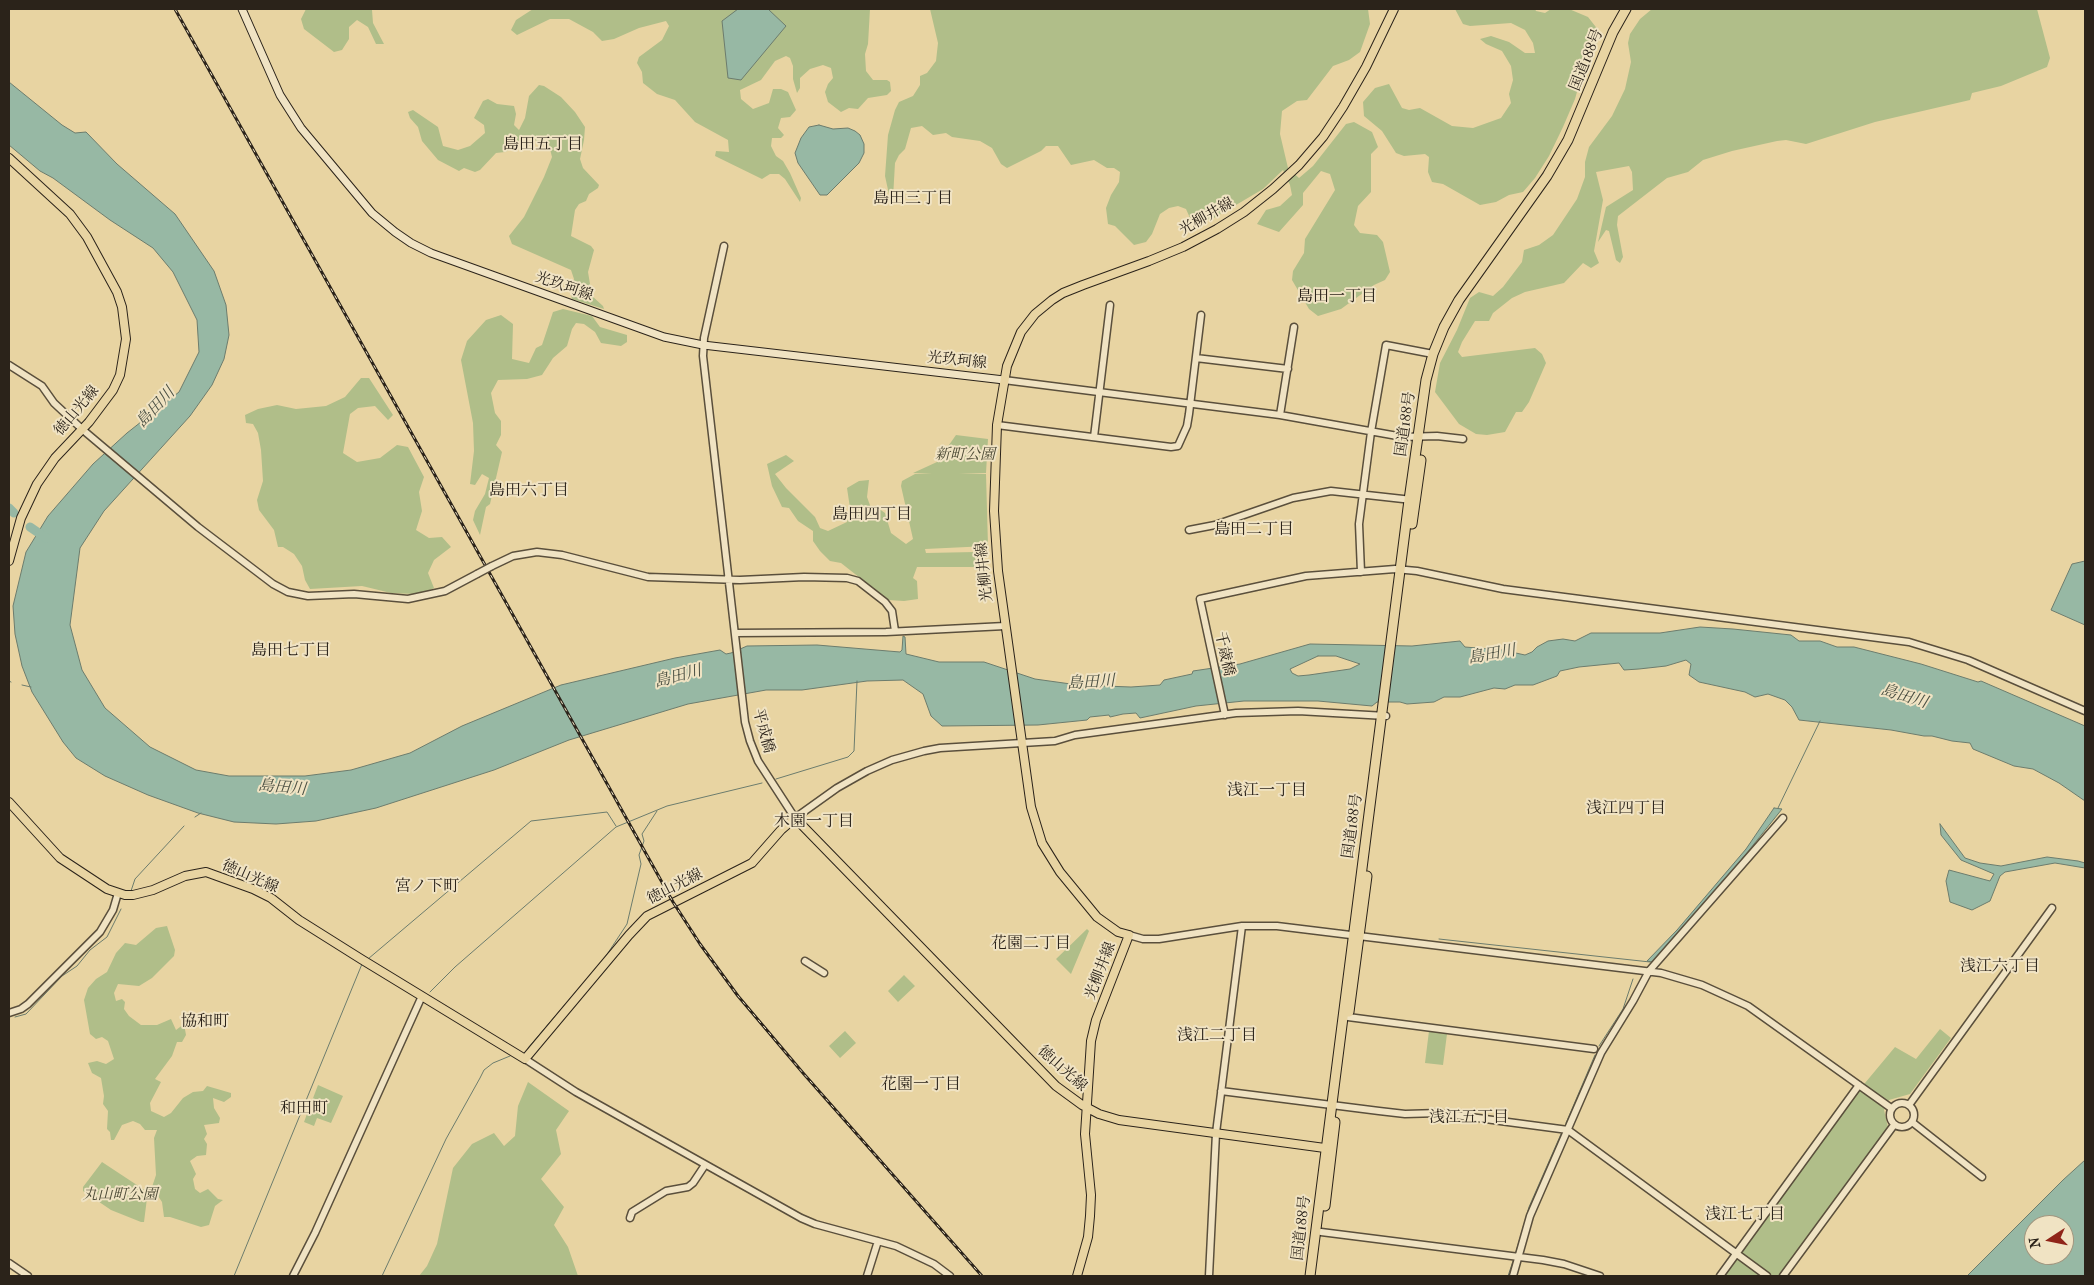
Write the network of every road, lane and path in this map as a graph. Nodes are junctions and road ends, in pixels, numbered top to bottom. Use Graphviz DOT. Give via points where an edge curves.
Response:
graph roads {
  1 [pos="242,9"];
  2 [pos="1394,9"];
  3 [pos="1626,9"];
  4 [pos="9,158"];
  5 [pos="724,246"];
  6 [pos="1110,304"];
  7 [pos="1202,315"];
  8 [pos="1294,327"];
  9 [pos="703,345"];
  10 [pos="1433,354"];
  11 [pos="1196,358"];
  12 [pos="9,365"];
  13 [pos="1288,369"];
  14 [pos="1004,380"];
  15 [pos="1100,392"];
  16 [pos="1190,404"];
  17 [pos="1280,415"];
  18 [pos="997,424"];
  19 [pos="85,431"];
  20 [pos="1371,432"];
  21 [pos="1094,437"];
  22 [pos="1421,437"];
  23 [pos="1463,439"];
  24 [pos="1362,495"];
  25 [pos="1412,500"];
  26 [pos="1189,530"];
  27 [pos="9,562"];
  28 [pos="1360,572"];
  29 [pos="1402,573"];
  30 [pos="729,580"];
  31 [pos="1006,630"];
  32 [pos="895,631"];
  33 [pos="735,636"];
  34 [pos="2085,711"];
  35 [pos="1224,712"];
  36 [pos="1384,714"];
  37 [pos="1021,740"];
  38 [pos="9,802"];
  39 [pos="795,818"];
  40 [pos="1783,818"];
  41 [pos="118,893"];
  42 [pos="2052,908"];
  43 [pos="1242,926"];
  44 [pos="1129,935"];
  45 [pos="1356,935"];
  46 [pos="805,961"];
  47 [pos="1649,971"];
  48 [pos="824,973"];
  49 [pos="422,996"];
  50 [pos="9,1013"];
  51 [pos="1348,1017"];
  52 [pos="1594,1048"];
  53 [pos="526,1060"];
  54 [pos="1859,1085"];
  55 [pos="1221,1091"];
  56 [pos="1334,1105"];
  57 [pos="1909,1105"];
  58 [pos="1086,1107"];
  59 [pos="1891,1108"];
  60 [pos="1912,1122"];
  61 [pos="1894,1125"];
  62 [pos="1568,1130"];
  63 [pos="1216,1133"];
  64 [pos="1329,1149"];
  65 [pos="705,1165"];
  66 [pos="1982,1177"];
  67 [pos="630,1218"];
  68 [pos="1321,1232"];
  69 [pos="878,1242"];
  70 [pos="1736,1254"];
  71 [pos="1519,1257"];
  72 [pos="9,1263"];
  73 [pos="28,1276"];
  74 [pos="292,1276"];
  75 [pos="867,1276"];
  76 [pos="950,1276"];
  77 [pos="1077,1276"];
  78 [pos="1209,1276"];
  79 [pos="1310,1276"];
  80 [pos="1316,1276"];
  81 [pos="1513,1276"];
  82 [pos="1600,1276"];
  83 [pos="1720,1276"];
  84 [pos="1767,1276"];
  85 [pos="1783,1276"];
  1 -- 9 [label="main road, 光玖珂線" via="292,116 364,204 395,232 431,253 540,294 659,336"];
  2 -- 14 [label="main road, 光柳井線" via="1343,107 1299,165 1244,212 1217,230 1149,261 1072,289 1045,305 1027,323 1016,341"];
  3 -- 10 [label="highway, 国道188号" via="1613,32 1568,140 1547,176 1459,300"];
  4 -- 19 [label="main road, 徳山光線" via="70,214 101,263 122,307 126,339 120,375"];
  5 -- 9 [label="street, 平成橋"];
  6 -- 15 [label="street"];
  7 -- 11 [label="street"];
  8 -- 13 [label="street"];
  9 -- 14 [label="main road, 光玖珂線"];
  9 -- 30 [label="street, 平成橋"];
  10 -- 20 [label="street" via="1386,344"];
  10 -- 22 [label="highway, 国道188号" via="1426,380"];
  11 -- 13 [label="street"];
  11 -- 16 [label="street"];
  12 -- 19 [label="street" via="42,386 54,403"];
  13 -- 17 [label="street"];
  14 -- 15 [label="street"];
  14 -- 18 [label="main road, 光柳井線"];
  15 -- 16 [label="street"];
  15 -- 21 [label="street"];
  16 -- 17 [label="street"];
  16 -- 21 [label="street" via="1187,426 1176,447"];
  17 -- 20 [label="street"];
  18 -- 21 [label="street"];
  18 -- 31 [label="main road, 光柳井線" via="993,505"];
  19 -- 27 [label="main road, 徳山光線" via="55,458 37,484 21,518"];
  19 -- 30 [label="street, bridge" via="198,527 267,580 295,595 354,594 408,599 438,594 513,556 537,552 648,577"];
  20 -- 22 [label="street"];
  20 -- 24 [label="street"];
  22 -- 23 [label="street"];
  22 -- 25 [label="highway, 国道188号"];
  24 -- 25 [label="street"];
  24 -- 26 [label="street" via="1331,491 1308,495 1215,525"];
  24 -- 28 [label="street"];
  25 -- 29 [label="highway, 国道188号"];
  28 -- 29 [label="street"];
  28 -- 35 [label="street, 千歳橋" via="1285,579 1200,599"];
  29 -- 34 [label="street" via="1909,642 1976,663"];
  29 -- 36 [label="highway, 国道188号"];
  30 -- 32 [label="street" via="804,577 858,581 890,608"];
  30 -- 33 [label="street, 平成橋"];
  31 -- 32 [label="street"];
  31 -- 37 [label="main road, 光柳井線"];
  32 -- 33 [label="street"];
  33 -- 39 [label="street, 平成橋" via="750,741 767,778"];
  35 -- 36 [label="street"];
  35 -- 37 [label="street" via="1075,735 1055,741"];
  36 -- 45 [label="highway, 国道188号"];
  37 -- 39 [label="street" via="940,748 892,760 837,788"];
  37 -- 44 [label="main road, 光柳井線" via="1033,816 1042,843 1097,917 1118,932"];
  38 -- 41 [label="main road, 徳山光線" via="60,858"];
  39 -- 53 [label="main road, 徳山光線" via="752,863 647,916"];
  39 -- 58 [label="main road, 徳山光線" via="1056,1086"];
  40 -- 47 [label="street"];
  41 -- 49 [label="main road, 徳山光線" via="143,893 185,876 206,872 271,898 307,925"];
  41 -- 50 [label="street" via="113,910 100,932 28,1004"];
  42 -- 57 [label="street"];
  43 -- 44 [label="street" via="1175,938 1143,939"];
  43 -- 45 [label="street" via="1276,926"];
  43 -- 55 [label="street"];
  44 -- 58 [label="main road, 光柳井線" via="1094,1027"];
  45 -- 47 [label="street"];
  45 -- 51 [label="highway, 国道188号"];
  45 -- 56 [label="highway, 国道188号"];
  46 -- 48 [label="street"];
  47 -- 54 [label="street" via="1702,985 1748,1006"];
  47 -- 62 [label="street" via="1601,1053"];
  49 -- 53 [label="main road, 徳山光線"];
  49 -- 74 [label="street" via="316,1233"];
  51 -- 52 [label="street"];
  51 -- 56 [label="highway, 国道188号"];
  53 -- 65 [label="street"];
  54 -- 59 [label="street"];
  54 -- 70 [label="street"];
  55 -- 56 [label="street"];
  55 -- 63 [label="street"];
  56 -- 62 [label="street" via="1405,1114 1440,1113"];
  56 -- 64 [label="highway, 国道188号"];
  57 -- 59 [label="street" via="1898,1103"];
  57 -- 60 [label="street" via="1913,1111"];
  58 -- 63 [label="main road, 徳山光線" via="1119,1120"];
  58 -- 77 [label="main road, 光柳井線" via="1090,1216"];
  59 -- 61 [label="street" via="1889,1116"];
  60 -- 61 [label="street" via="1902,1127"];
  60 -- 66 [label="street"];
  61 -- 85 [label="street"];
  62 -- 70 [label="street"];
  62 -- 71 [label="street" via="1530,1216"];
  63 -- 64 [label="main road, 徳山光線"];
  63 -- 78 [label="street"];
  64 -- 68 [label="highway, 国道188号"];
  64 -- 79 [label="highway, 国道188号"];
  65 -- 67 [label="street" via="688,1187 666,1191 632,1212"];
  65 -- 69 [label="street" via="808,1221"];
  68 -- 71 [label="street"];
  68 -- 80 [label="highway, 国道188号"];
  69 -- 75 [label="street"];
  69 -- 76 [label="street" via="916,1254"];
  70 -- 83 [label="street"];
  70 -- 84 [label="street"];
  71 -- 81 [label="street"];
  71 -- 82 [label="street" via="1564,1264"];
  72 -- 73 [label="street"];
}
